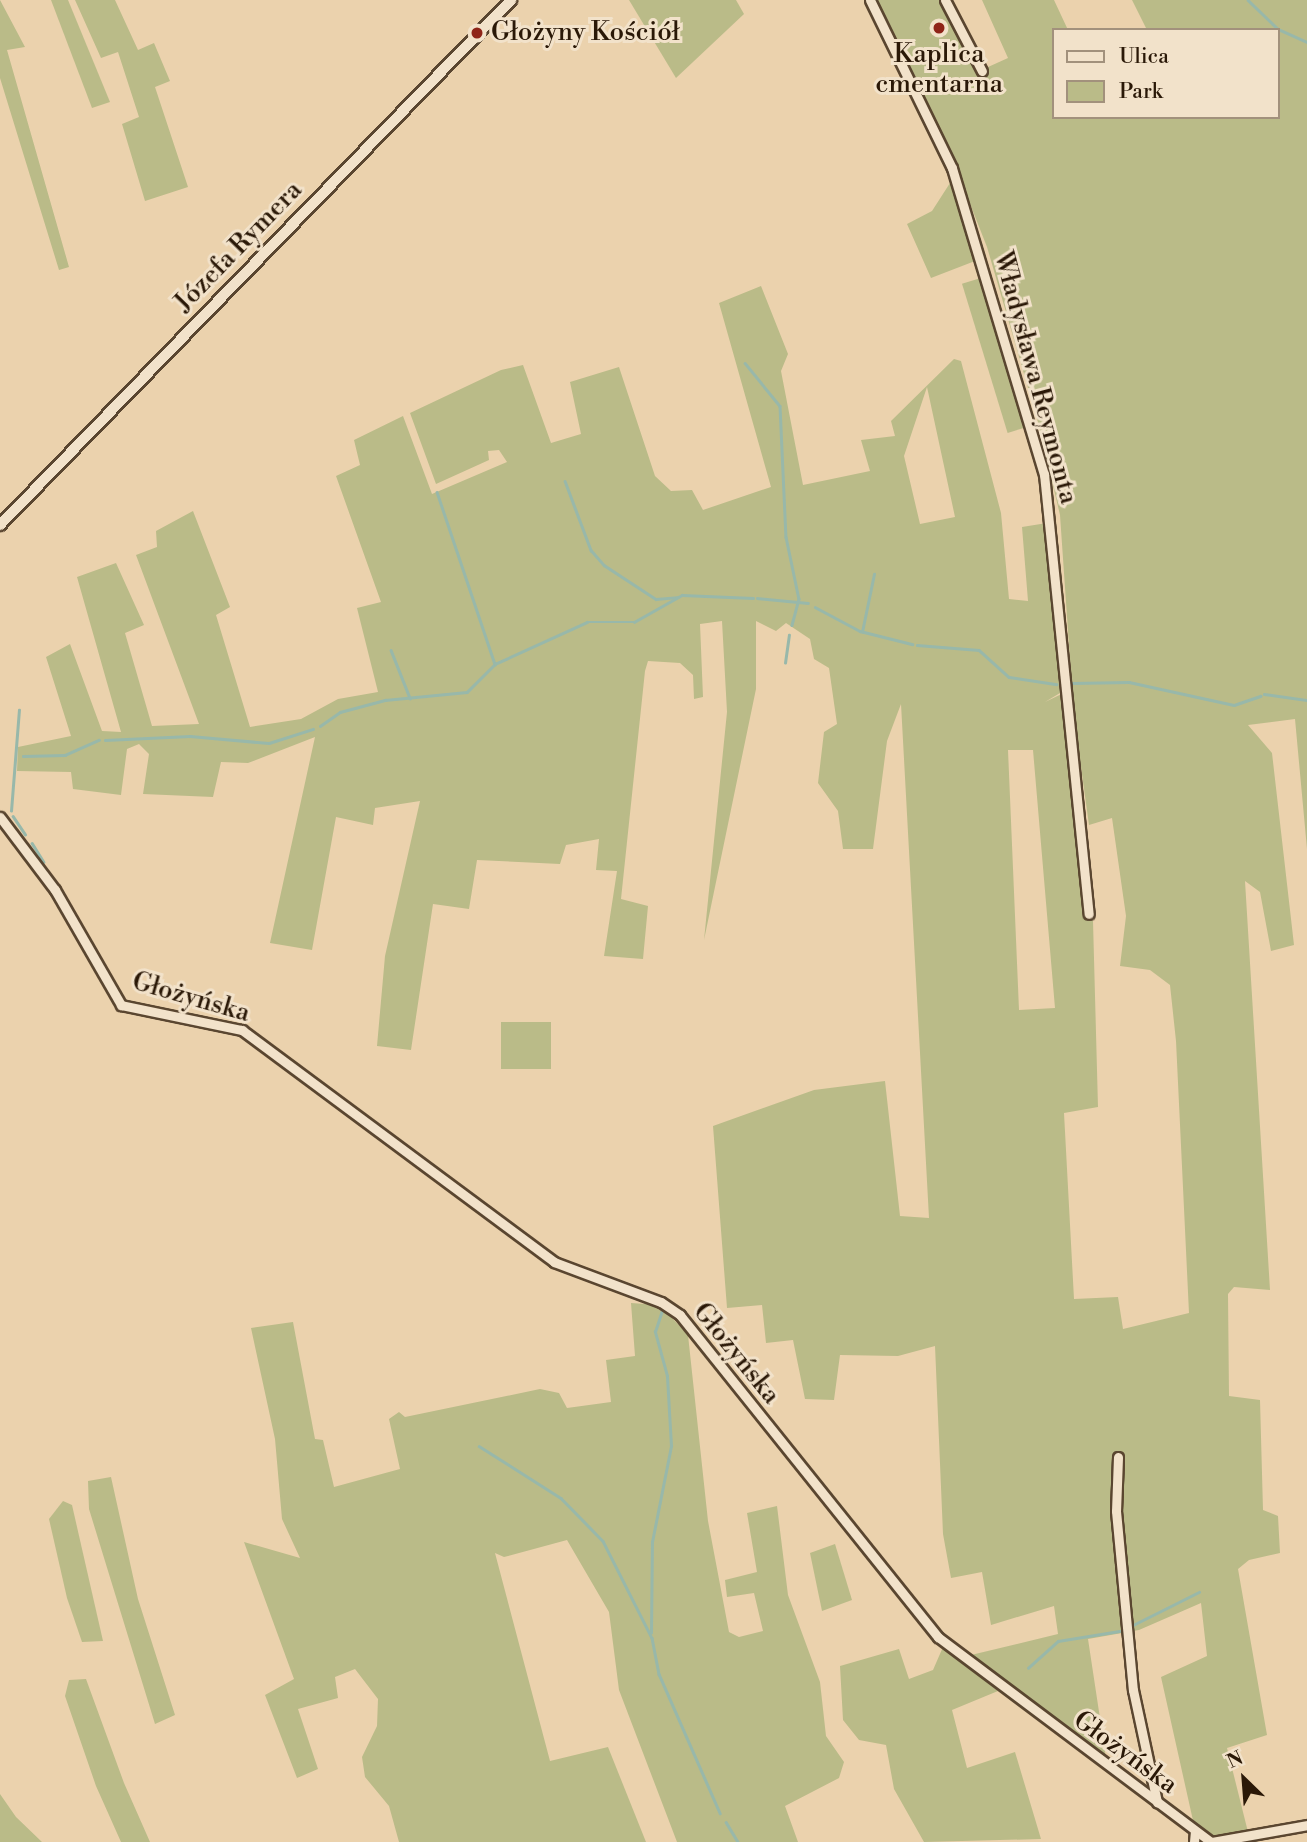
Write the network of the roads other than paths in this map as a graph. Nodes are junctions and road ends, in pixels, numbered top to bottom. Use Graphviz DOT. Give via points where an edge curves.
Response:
graph roads {
  1 [pos="510,0"];
  2 [pos="870,0"];
  3 [pos="944,0"];
  4 [pos="982,71"];
  5 [pos="0,525"];
  6 [pos="0,817"];
  7 [pos="1089,914"];
  8 [pos="1118,1457"];
  9 [pos="1157,1802"];
  10 [pos="1307,1825"];
  11 [pos="1195,1830"];
  12 [pos="1194,1842"];
  13 [pos="1212,1842"];
  1 -- 5 [label="street, Józefa Rymera"];
  2 -- 7 [label="street, Władysława Reymonta" via="951,169 1044,474"];
  3 -- 4 [label="street"];
  6 -- 9 [label="street, Głożyńska" via="55,890 121,1005 242,1030 554,1262 661,1301 680,1315 938,1637"];
  8 -- 9 [label="street" via="1116,1511 1132,1690"];
  9 -- 11 [label="street, Głożyńska"];
  10 -- 13 [label="street"];
  11 -- 12 [label="street"];
  11 -- 13 [label="street, Głożyńska"];
}
